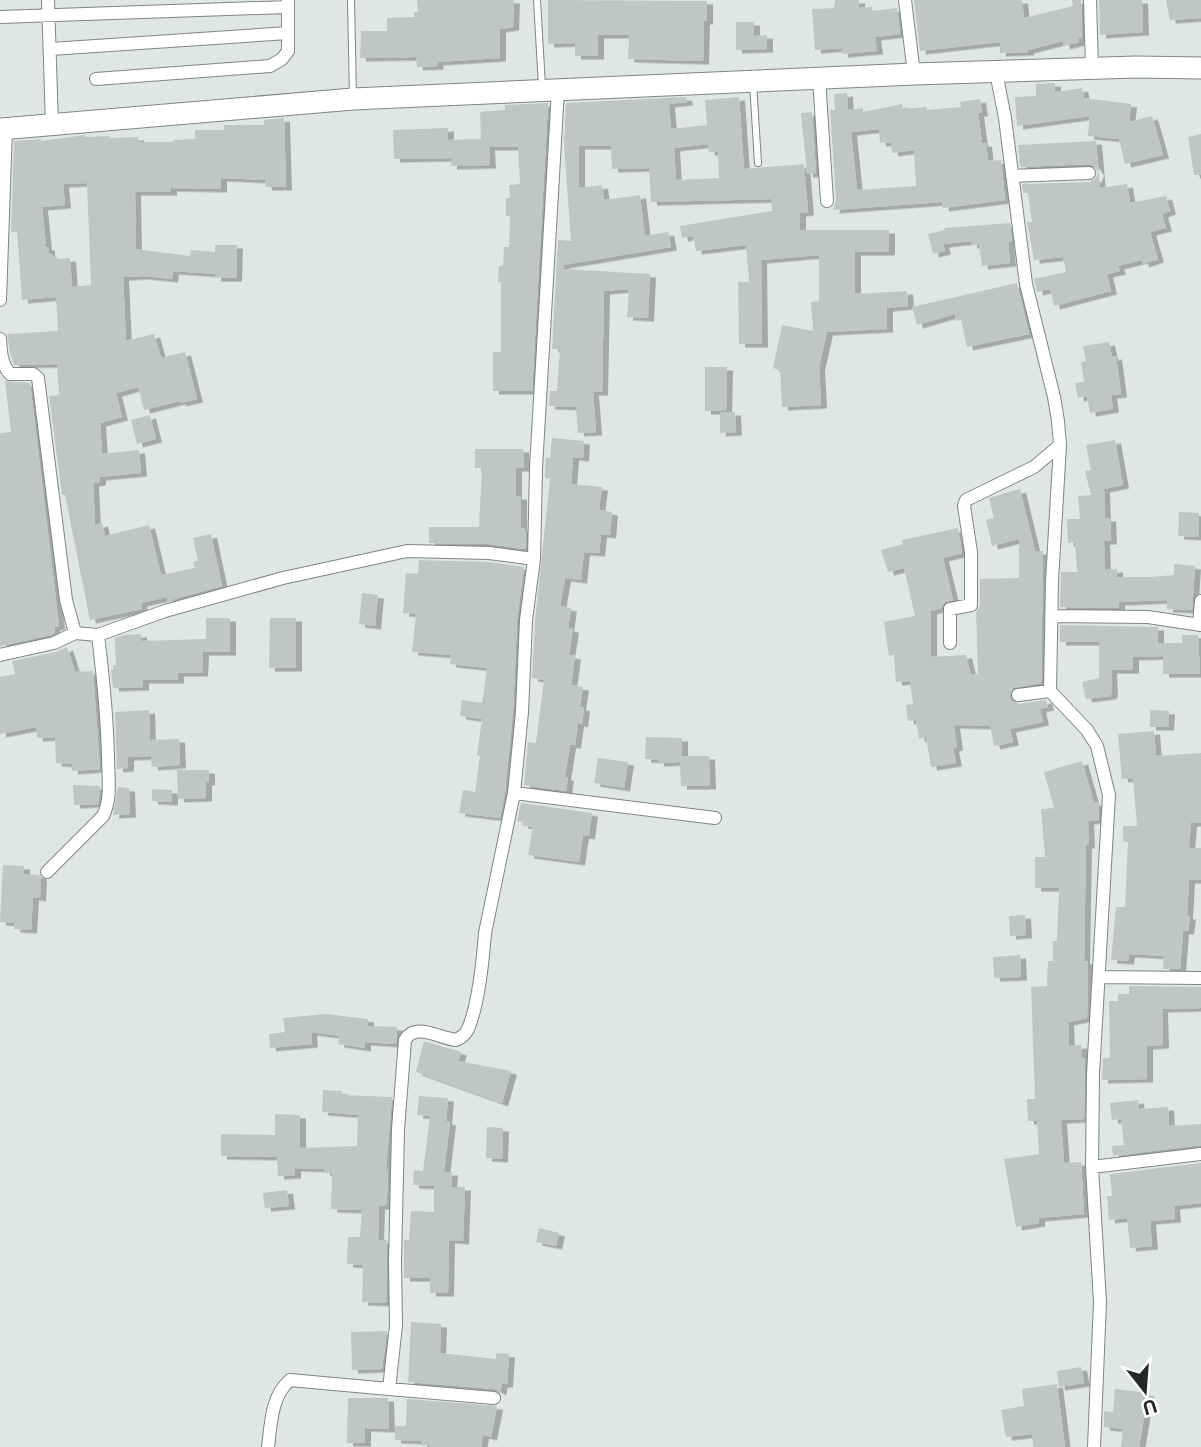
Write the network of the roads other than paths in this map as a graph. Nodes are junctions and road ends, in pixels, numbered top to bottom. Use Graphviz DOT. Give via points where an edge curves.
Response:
graph roads {
  1 [pos="48,0"];
  2 [pos="351,0"];
  3 [pos="537,0"];
  4 [pos="905,0"];
  5 [pos="1090,0"];
  6 [pos="288,4"];
  7 [pos="49,15"];
  8 [pos="0,17"];
  9 [pos="288,33"];
  10 [pos="51,49"];
  11 [pos="1201,68"];
  12 [pos="1092,69"];
  13 [pos="996,72"];
  14 [pos="914,74"];
  15 [pos="820,78"];
  16 [pos="96,79"];
  17 [pos="753,81"];
  18 [pos="550,91"];
  19 [pos="352,99"];
  20 [pos="52,126"];
  21 [pos="3,129"];
  22 [pos="758,163"];
  23 [pos="1089,173"];
  24 [pos="1012,176"];
  25 [pos="827,201"];
  26 [pos="0,300"];
  27 [pos="0,339"];
  28 [pos="1060,445"];
  29 [pos="534,559"];
  30 [pos="1201,601"];
  31 [pos="1051,617"];
  32 [pos="1200,625"];
  33 [pos="75,633"];
  34 [pos="98,635"];
  35 [pos="950,643"];
  36 [pos="0,655"];
  37 [pos="1050,691"];
  38 [pos="1018,695"];
  39 [pos="514,793"];
  40 [pos="715,818"];
  41 [pos="47,872"];
  42 [pos="1099,977"];
  43 [pos="1201,978"];
  44 [pos="1201,1154"];
  45 [pos="1092,1167"];
  46 [pos="389,1389"];
  47 [pos="494,1398"];
  48 [pos="268,1447"];
  49 [pos="1094,1447"];
  1 -- 7 [label="street"];
  2 -- 19 [label="lane"];
  3 -- 18 [label="lane"];
  4 -- 14 [label="street"];
  5 -- 12 [label="street"];
  6 -- 7 [label="street"];
  6 -- 9 [label="street"];
  7 -- 8 [label="street"];
  7 -- 10 [label="street"];
  9 -- 10 [label="street"];
  9 -- 16 [label="street" via="288,51 270,66"];
  10 -- 20 [label="street"];
  11 -- 12 [label="main road"];
  12 -- 13 [label="main road"];
  13 -- 14 [label="main road"];
  13 -- 24 [label="street"];
  14 -- 15 [label="main road"];
  15 -- 17 [label="main road"];
  15 -- 25 [label="street"];
  17 -- 18 [label="main road"];
  17 -- 22 [label="lane"];
  18 -- 19 [label="main road"];
  18 -- 29 [label="street"];
  19 -- 20 [label="main road"];
  20 -- 21 [label="main road"];
  21 -- 26 [label="street"];
  23 -- 24 [label="street"];
  24 -- 28 [label="street" via="1026,284 1054,397"];
  27 -- 33 [label="street" via="4,367 10,373 38,378 66,600"];
  28 -- 31 [label="street"];
  28 -- 35 [label="street" via="1034,467 966,500 971,605 950,610"];
  29 -- 34 [label="street" via="407,551 283,578"];
  29 -- 39 [label="street"];
  30 -- 32 [label="street"];
  31 -- 32 [label="street" via="1148,617"];
  31 -- 37 [label="street"];
  33 -- 34 [label="street"];
  33 -- 36 [label="street" via="54,643"];
  34 -- 41 [label="street" via="106,694 107,808"];
  37 -- 38 [label="street"];
  37 -- 42 [label="street" via="1097,746 1109,795"];
  39 -- 40 [label="street"];
  39 -- 46 [label="street" via="468,1029 456,1040 418,1030 405,1040 398,1129 396,1325"];
  42 -- 43 [label="street"];
  42 -- 45 [label="street"];
  44 -- 45 [label="street"];
  45 -- 49 [label="street" via="1100,1302"];
  46 -- 47 [label="street"];
  46 -- 48 [label="street" via="290,1380 273,1411"];
}
